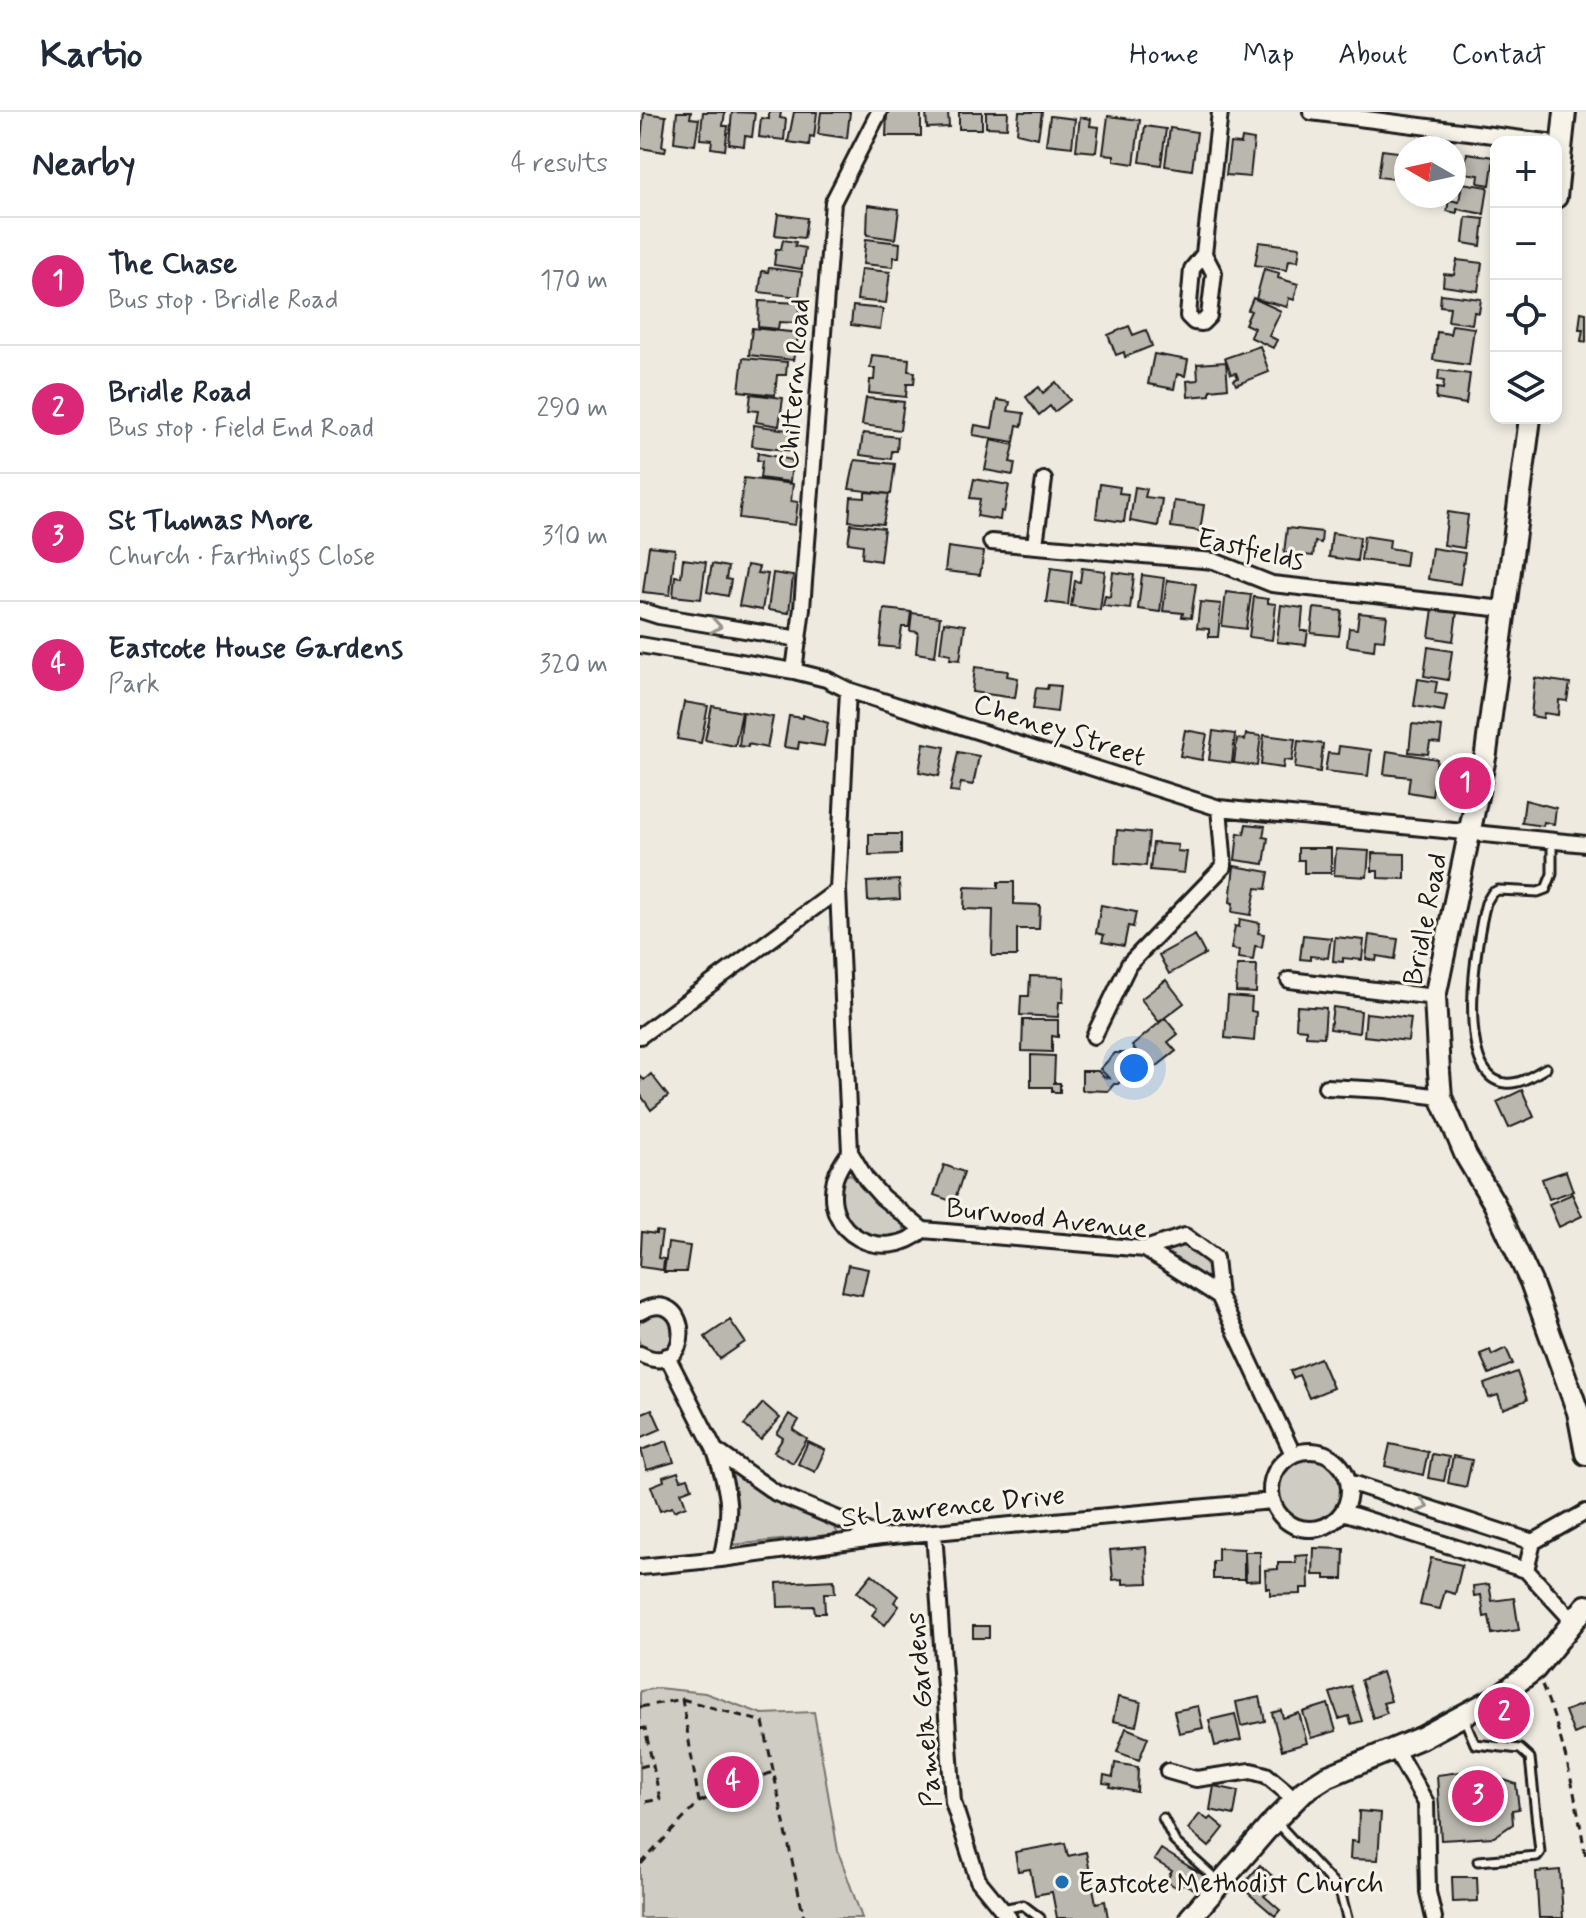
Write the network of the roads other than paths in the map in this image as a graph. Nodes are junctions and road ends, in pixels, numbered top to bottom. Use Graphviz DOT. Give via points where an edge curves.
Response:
graph roads {
  1 [pos="879,112"];
  2 [pos="1220,112"];
  3 [pos="1311,112"];
  4 [pos="1565,112"];
  5 [pos="1500,136"];
  6 [pos="1557,136"];
  7 [pos="1204,254"];
  8 [pos="1529,424"];
  9 [pos="1044,480"];
  10 [pos="991,542"];
  11 [pos="1035,544"];
  12 [pos="1504,609"];
  13 [pos="640,610"];
  14 [pos="799,639"];
  15 [pos="640,645"];
  16 [pos="794,671"];
  17 [pos="848,690"];
  18 [pos="1219,808"];
  19 [pos="1470,831"];
  20 [pos="1552,840"];
  21 [pos="1586,844"];
  22 [pos="838,890"];
  23 [pos="1289,980"];
  24 [pos="1435,997"];
  25 [pos="640,1036"];
  26 [pos="1094,1036"];
  27 [pos="1546,1068"];
  28 [pos="1326,1087"];
  29 [pos="1441,1097"];
  30 [pos="850,1152"];
  31 [pos="923,1230"];
  32 [pos="1145,1249"];
  33 [pos="1219,1296"];
  34 [pos="640,1312"];
  35 [pos="640,1354"];
  36 [pos="667,1356"];
  37 [pos="1583,1424"];
  38 [pos="715,1450"];
  39 [pos="1293,1454"];
  40 [pos="1586,1454"];
  41 [pos="1349,1482"];
  42 [pos="1272,1501"];
  43 [pos="1343,1512"];
  44 [pos="1586,1512"];
  45 [pos="934,1532"];
  46 [pos="881,1537"];
  47 [pos="1533,1542"];
  48 [pos="721,1559"];
  49 [pos="640,1567"];
  50 [pos="1526,1570"];
  51 [pos="1580,1614"];
  52 [pos="1463,1716"];
  53 [pos="1395,1749"];
  54 [pos="1168,1771"];
  55 [pos="1296,1800"];
  56 [pos="1163,1818"];
  57 [pos="1274,1821"];
  58 [pos="1478,1861"];
  59 [pos="1220,1883"];
  60 [pos="1006,1914"];
  61 [pos="1040,1918"];
  62 [pos="1190,1918"];
  63 [pos="1347,1918"];
  64 [pos="1434,1918"];
  1 -- 14 [label="street, Chiltern Road" via="833,202"];
  2 -- 7 [label="street"];
  3 -- 5 [label="street"];
  4 -- 6 [label="street"];
  8 -- 12 [label="street, Bridle Road"];
  9 -- 11 [label="street"];
  10 -- 11 [label="street, Eastfields"];
  11 -- 12 [label="street, Eastfields" via="1214,561 1272,584"];
  12 -- 19 [label="street, Bridle Road" via="1486,753"];
  13 -- 14 [label="street, one-way"];
  14 -- 16 [label="street, Chiltern Road"];
  15 -- 16 [label="street, Cheney Street"];
  16 -- 17 [label="street, Cheney Street"];
  17 -- 18 [label="street, Cheney Street"];
  17 -- 22 [label="street, Burwood Avenue"];
  18 -- 19 [label="street, Cheney Street"];
  18 -- 26 [label="street" via="1224,866 1129,964"];
  19 -- 20 [label="street, Cheney Street"];
  19 -- 24 [label="street, Bridle Road"];
  20 -- 21 [label="street, Cheney Street"];
  20 -- 27 [label="lane" via="1552,874 1546,889 1498,890 1486,903 1472,1004 1475,1044 1491,1077 1515,1083"];
  22 -- 25 [label="street"];
  22 -- 30 [label="street, Burwood Avenue"];
  23 -- 24 [label="street"];
  24 -- 29 [label="street, Bridle Road"];
  28 -- 29 [label="street"];
  29 -- 37 [label="street, Bridle Road" via="1531,1282"];
  30 -- 31 [label="street, Burwood Avenue" via="882,1197"];
  30 -- 31 [label="street, Burwood Avenue" via="835,1181 836,1212 843,1225 868,1243 884,1246"];
  31 -- 32 [label="street, Burwood Avenue"];
  32 -- 33 [label="street, Burwood Avenue"];
  32 -- 33 [label="street" via="1185,1236 1215,1258"];
  33 -- 39 [label="street"];
  34 -- 36 [label="street" via="659,1306 679,1320 682,1337"];
  35 -- 36 [label="street"];
  36 -- 38 [label="street"];
  37 -- 40 [label="street, Bridle Road"];
  38 -- 46 [label="street" via="776,1493"];
  38 -- 48 [label="street" via="729,1490"];
  39 -- 41 [label="street" via="1306,1450 1331,1456"];
  39 -- 42 [label="street" via="1275,1472"];
  41 -- 43 [label="street"];
  41 -- 47 [label="street, one-way"];
  42 -- 43 [label="street" via="1284,1520 1300,1528 1321,1528"];
  42 -- 45 [label="street, St Lawrence Drive"];
  43 -- 50 [label="street"];
  44 -- 47 [label="street"];
  45 -- 46 [label="street, St Lawrence Drive"];
  45 -- 60 [label="street, Pamela Gardens" via="953,1802 978,1880"];
  46 -- 48 [label="street, St Lawrence Drive"];
  47 -- 50 [label="street"];
  48 -- 49 [label="street, St Lawrence Drive"];
  50 -- 51 [label="street"];
  51 -- 52 [label="street" via="1535,1669"];
  52 -- 53 [label="street"];
  52 -- 58 [label="lane" via="1475,1744 1520,1749 1530,1758 1539,1855"];
  53 -- 55 [label="street" via="1326,1777"];
  53 -- 64 [label="street" via="1426,1803 1428,1892"];
  54 -- 55 [label="street" via="1196,1779 1251,1771 1266,1775"];
  55 -- 57 [label="street"];
  56 -- 59 [label="lane" via="1175,1842"];
  57 -- 59 [label="street"];
  57 -- 63 [label="lane" via="1340,1891"];
  59 -- 62 [label="street"];
  60 -- 61 [label="lane" via="1023,1905"];
}
